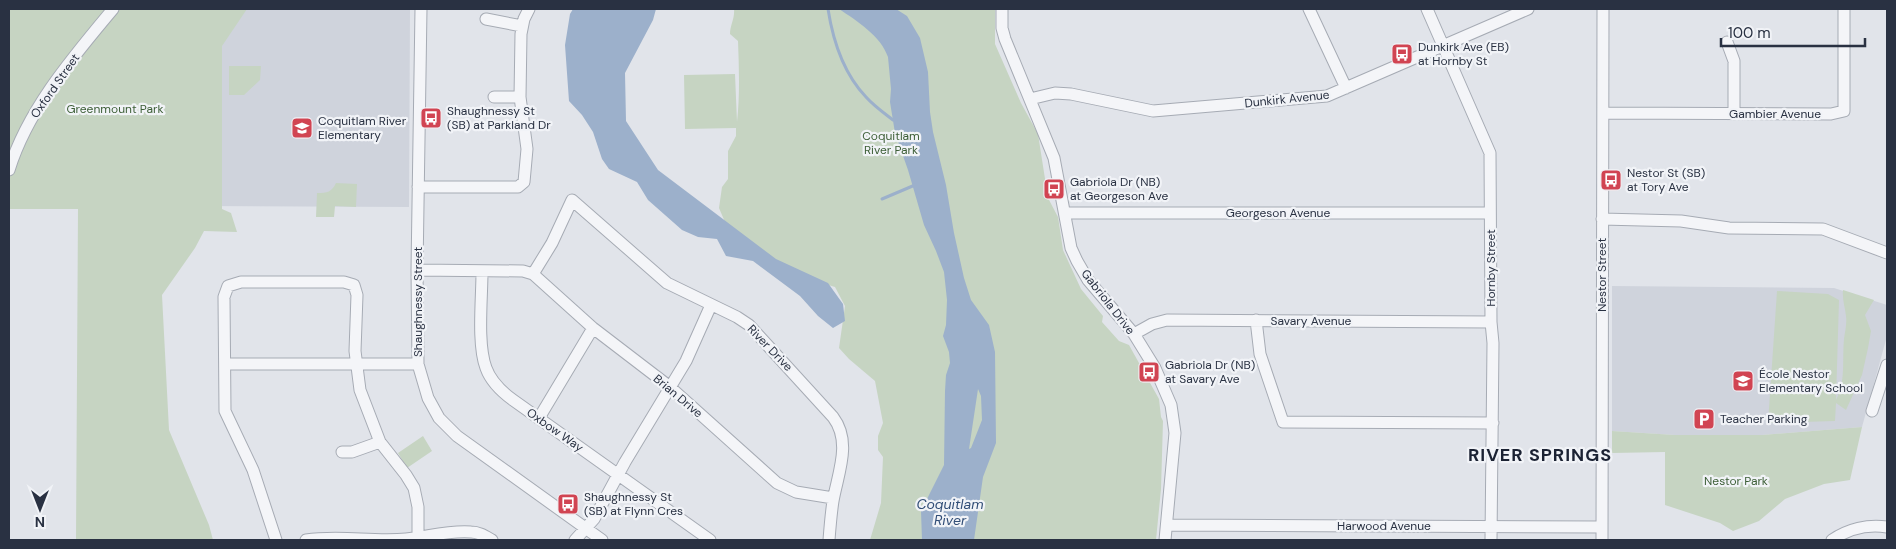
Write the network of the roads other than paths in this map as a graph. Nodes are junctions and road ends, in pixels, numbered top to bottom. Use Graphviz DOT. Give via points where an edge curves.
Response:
graph roads {
  1 [pos="113,9"];
  2 [pos="421,9"];
  3 [pos="530,9"];
  4 [pos="1002,9"];
  5 [pos="1309,9"];
  6 [pos="1427,9"];
  7 [pos="1528,9"];
  8 [pos="1603,9"];
  9 [pos="1844,9"];
  10 [pos="486,19"];
  11 [pos="522,26"];
  12 [pos="1727,42"];
  13 [pos="1444,46"];
  14 [pos="1346,88"];
  15 [pos="494,97"];
  16 [pos="520,97"];
  17 [pos="1030,100"];
  18 [pos="1603,113"];
  19 [pos="1734,114"];
  20 [pos="9,170"];
  21 [pos="418,187"];
  22 [pos="1065,213"];
  23 [pos="1490,213"];
  24 [pos="1602,219"];
  25 [pos="1887,253"];
  26 [pos="417,270"];
  27 [pos="482,272"];
  28 [pos="533,274"];
  29 [pos="711,305"];
  30 [pos="1256,320"];
  31 [pos="1491,322"];
  32 [pos="593,328"];
  33 [pos="1134,334"];
  34 [pos="224,364"];
  35 [pos="357,364"];
  36 [pos="418,364"];
  37 [pos="1887,365"];
  38 [pos="670,387"];
  39 [pos="1872,411"];
  40 [pos="539,418"];
  41 [pos="1493,423"];
  42 [pos="380,442"];
  43 [pos="342,452"];
  44 [pos="619,475"];
  45 [pos="833,498"];
  46 [pos="1167,525"];
  47 [pos="1491,527"];
  48 [pos="1887,527"];
  49 [pos="1602,528"];
  50 [pos="586,529"];
  51 [pos="418,538"];
  52 [pos="276,540"];
  53 [pos="306,540"];
  54 [pos="492,540"];
  55 [pos="575,540"];
  56 [pos="602,540"];
  57 [pos="710,540"];
  58 [pos="830,540"];
  59 [pos="1165,540"];
  60 [pos="1491,540"];
  61 [pos="1602,540"];
  62 [pos="1832,540"];
  1 -- 20 [label="street, Oxford Street" via="41,105 19,142"];
  2 -- 21 [label="street, Shaughnessy Street"];
  3 -- 11 [label="street"];
  4 -- 17 [label="street, Gabriola Drive" via="1005,39"];
  5 -- 14 [label="street"];
  6 -- 13 [label="street, Hornby Street"];
  7 -- 13 [label="street, Dunkirk Avenue"];
  8 -- 18 [label="street, Nestor Street"];
  9 -- 19 [label="street, Gambier Avenue" via="1844,111 1831,114"];
  10 -- 11 [label="street"];
  11 -- 16 [label="street"];
  12 -- 19 [label="street" via="1734,60"];
  13 -- 14 [label="street, Dunkirk Avenue"];
  13 -- 23 [label="street, Hornby Street" via="1490,153"];
  14 -- 17 [label="street, Dunkirk Avenue" via="1318,97 1153,111 1071,94 1055,93"];
  15 -- 16 [label="street"];
  16 -- 21 [label="street" via="527,149 526,176 522,185"];
  17 -- 22 [label="street, Gabriola Drive" via="1054,158"];
  18 -- 19 [label="street, Gambier Avenue"];
  18 -- 24 [label="street, Nestor Street"];
  21 -- 26 [label="street, Shaughnessy Street"];
  22 -- 23 [label="street, Georgeson Avenue"];
  22 -- 33 [label="street, Gabriola Drive" via="1072,248 1083,272"];
  23 -- 31 [label="street, Hornby Street"];
  24 -- 25 [label="street" via="1681,221 1729,228 1823,228"];
  24 -- 49 [label="street, Nestor Street"];
  26 -- 27 [label="street"];
  26 -- 36 [label="street, Shaughnessy Street"];
  27 -- 28 [label="street"];
  27 -- 40 [label="street, Oxbow Way" via="482,344 486,367 498,388"];
  28 -- 29 [label="street, River Drive" via="572,200 660,278"];
  28 -- 32 [label="street, Brian Drive"];
  29 -- 38 [label="street" via="686,361"];
  29 -- 45 [label="street, River Drive" via="756,331 837,421 843,452"];
  30 -- 31 [label="street, Savary Avenue"];
  30 -- 33 [label="street, Savary Avenue" via="1167,320"];
  30 -- 41 [label="street" via="1260,354 1283,422"];
  31 -- 41 [label="street, Hornby Street"];
  32 -- 38 [label="street, Brian Drive"];
  32 -- 40 [label="street"];
  33 -- 46 [label="street, Gabriola Drive" via="1162,383 1174,417 1176,433"];
  34 -- 35 [label="street"];
  34 -- 35 [label="street" via="224,298 228,286 240,282 344,282 354,285 357,295"];
  34 -- 52 [label="street" via="225,411 256,477"];
  35 -- 36 [label="street"];
  35 -- 42 [label="street" via="360,390"];
  36 -- 50 [label="street, Shaughnessy Street" via="428,398 439,418 457,436"];
  37 -- 39 [label="street"];
  38 -- 44 [label="street"];
  38 -- 45 [label="street, Brian Drive" via="778,483 796,492"];
  40 -- 44 [label="street, Oxbow Way"];
  41 -- 47 [label="street, Hornby Street"];
  42 -- 43 [label="street" via="352,452"];
  42 -- 51 [label="street" via="414,488"];
  44 -- 50 [label="street"];
  44 -- 57 [label="street, Oxbow Way"];
  45 -- 58 [label="street, River Drive"];
  46 -- 47 [label="street, Harwood Avenue"];
  46 -- 59 [label="street, Gabriola Drive"];
  47 -- 49 [label="street, Harwood Avenue"];
  47 -- 60 [label="street, Hornby Street"];
  48 -- 62 [label="street" via="1860,528"];
  49 -- 61 [label="street, Nestor Street"];
  50 -- 55 [label="street"];
  50 -- 56 [label="street, Shaughnessy Street"];
  51 -- 53 [label="street"];
  51 -- 54 [label="street" via="477,532"];
}
